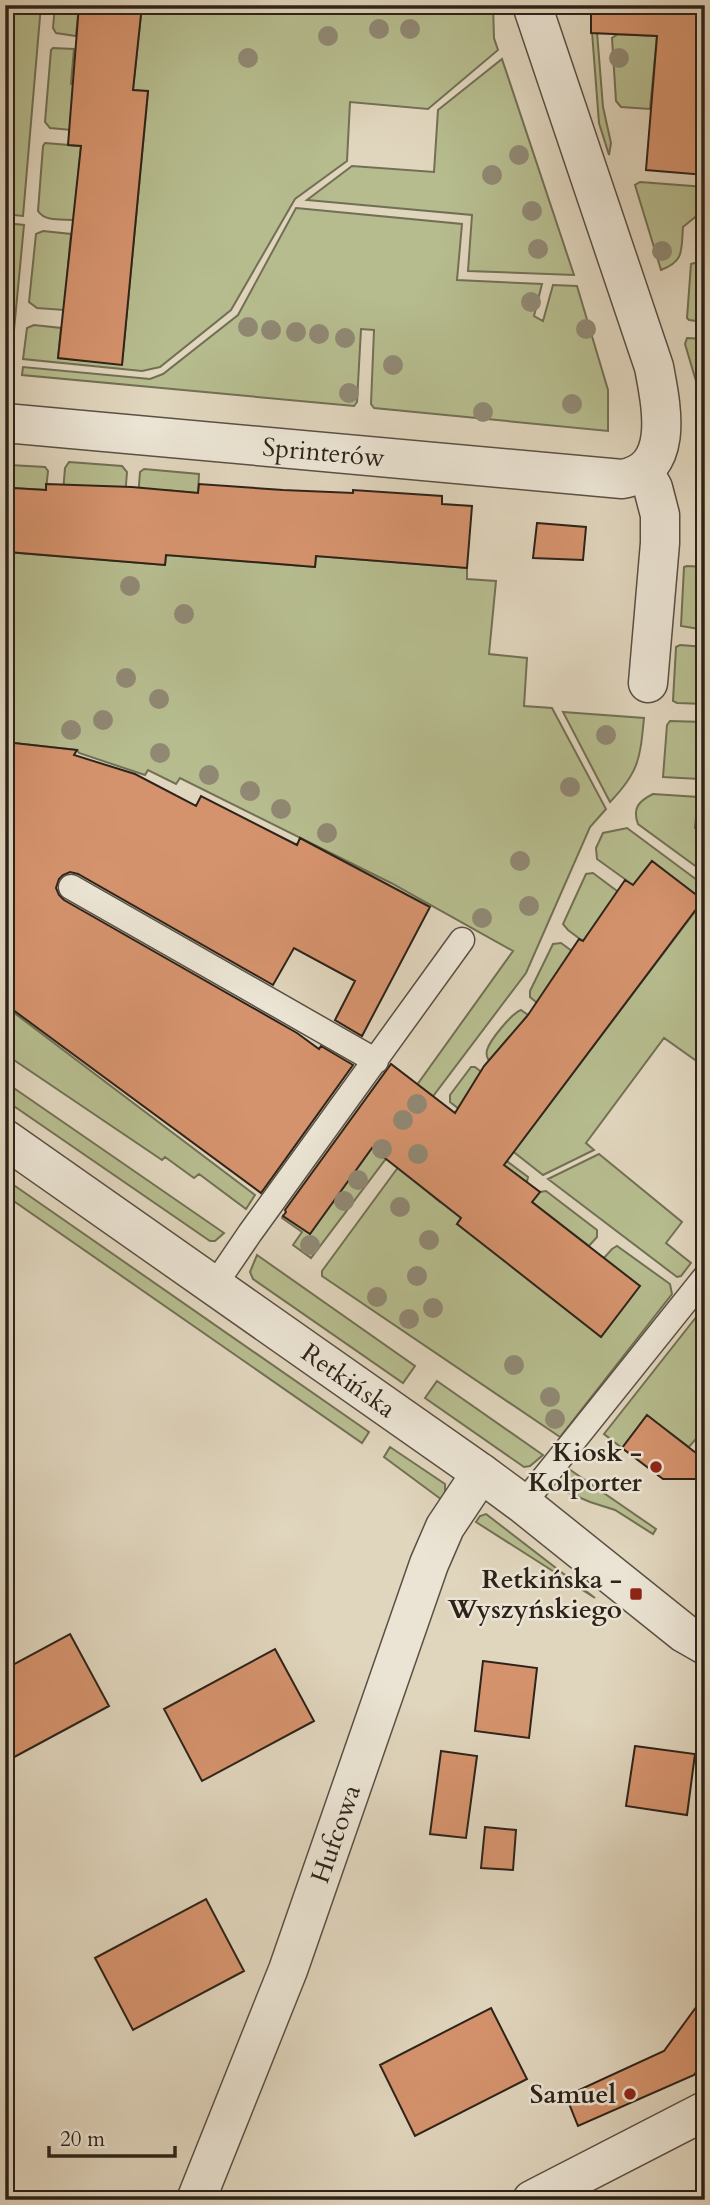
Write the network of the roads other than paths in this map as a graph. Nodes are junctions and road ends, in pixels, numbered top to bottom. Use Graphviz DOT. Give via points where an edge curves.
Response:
graph roads {
  1 [pos="532,5"];
  2 [pos="5,423"];
  3 [pos="642,473"];
  4 [pos="648,683"];
  5 [pos="71,887"];
  6 [pos="461,940"];
  7 [pos="376,1061"];
  8 [pos="5,1139"];
  9 [pos="705,1278"];
  10 [pos="214,1286"];
  11 [pos="481,1473"];
  12 [pos="523,1504"];
  13 [pos="698,1645"];
  14 [pos="705,2111"];
  15 [pos="196,2200"];
  16 [pos="532,2200"];
  1 -- 3 [label="street" via="654,366 661,432 655,458"];
  2 -- 3 [label="street, Sprinterów" via="622,479"];
  3 -- 4 [label="street" via="653,488 660,515"];
  5 -- 7 [label="lane"];
  6 -- 7 [label="lane"];
  7 -- 10 [label="lane"];
  8 -- 10 [label="street, Retkińska"];
  9 -- 12 [label="lane"];
  10 -- 11 [label="street, Retkińska"];
  11 -- 12 [label="street, Retkińska"];
  11 -- 15 [label="street, Hufcowa" via="445,1527 429,1564 288,1970"];
  12 -- 13 [label="street, Retkińska"];
  14 -- 16 [label="street"];
}
